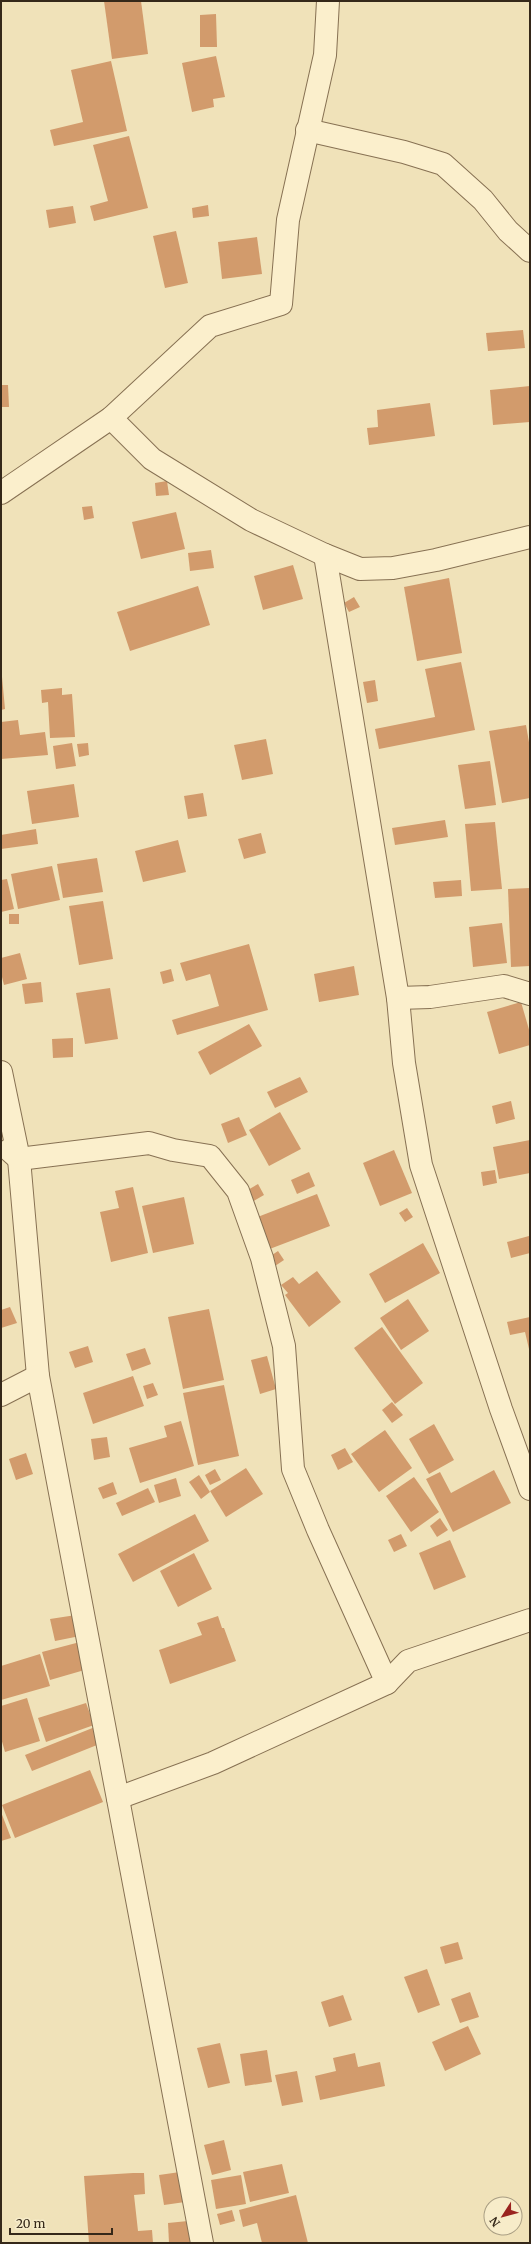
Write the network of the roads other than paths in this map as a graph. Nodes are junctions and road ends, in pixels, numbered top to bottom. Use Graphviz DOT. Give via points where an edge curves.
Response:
graph roads {
  1 [pos="328,1"];
  2 [pos="307,130"];
  3 [pos="530,251"];
  4 [pos="111,418"];
  5 [pos="1,493"];
  6 [pos="530,537"];
  7 [pos="325,555"];
  8 [pos="530,994"];
  9 [pos="398,998"];
  10 [pos="1,1072"];
  11 [pos="1,1142"];
  12 [pos="18,1160"];
  13 [pos="38,1376"];
  14 [pos="1,1395"];
  15 [pos="530,1489"];
  16 [pos="530,1620"];
  17 [pos="387,1683"];
  18 [pos="118,1798"];
  19 [pos="202,2243"];
  1 -- 2 [label="street" via="325,55"];
  2 -- 3 [label="street" via="404,152 443,164 482,200 508,231"];
  2 -- 4 [label="street" via="288,220 282,304 210,326"];
  4 -- 5 [label="street"];
  4 -- 7 [label="street" via="152,459 251,520"];
  6 -- 7 [label="street" via="393,568 360,569"];
  7 -- 9 [label="street"];
  8 -- 9 [label="street" via="504,986 430,997"];
  9 -- 15 [label="street" via="404,1063 421,1165 496,1395"];
  10 -- 12 [label="street"];
  11 -- 12 [label="street"];
  12 -- 13 [label="street"];
  12 -- 17 [label="street" via="149,1144 210,1156 238,1191 262,1258 284,1346 293,1469"];
  13 -- 14 [label="street"];
  13 -- 18 [label="street"];
  16 -- 17 [label="street" via="408,1662"];
  17 -- 18 [label="street" via="213,1763"];
  18 -- 19 [label="street"];
}
